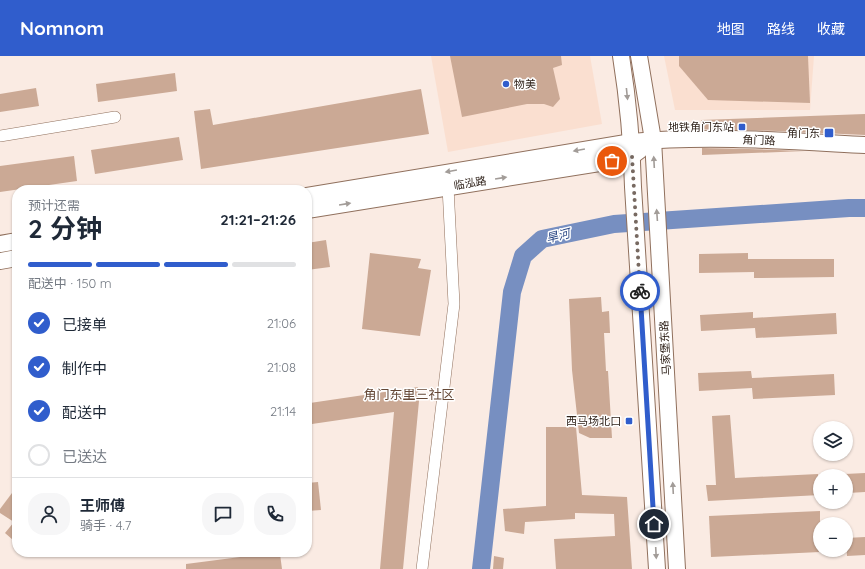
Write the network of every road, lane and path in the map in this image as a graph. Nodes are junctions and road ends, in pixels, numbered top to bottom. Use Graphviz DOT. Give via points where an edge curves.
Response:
graph roads {
  1 [pos="620,56"];
  2 [pos="639,56"];
  3 [pos="115,118"];
  4 [pos="0,136"];
  5 [pos="653,140"];
  6 [pos="865,145"];
  7 [pos="632,149"];
  8 [pos="448,187"];
  9 [pos="312,195"];
  10 [pos="312,209"];
  11 [pos="12,242"];
  12 [pos="0,244"];
  13 [pos="12,259"];
  14 [pos="0,261"];
  15 [pos="422,569"];
  16 [pos="657,569"];
  17 [pos="677,569"];
  1 -- 7 [label="main road, 马家堡东路, one-way"];
  2 -- 5 [label="main road, 马家堡东路"];
  3 -- 4 [label="street"];
  5 -- 6 [label="main road, 角门路" via="742,139"];
  5 -- 7 [label="main road, 角门路"];
  17 -- 5 [label="main road, 马家堡东路, one-way"];
  8 -- 7 [label="main road, 临泓路, one-way" via="612,161"];
  7 -- 9 [label="main road, 临泓路, one-way" via="594,147"];
  7 -- 16 [label="main road, 马家堡东路, one-way"];
  10 -- 8 [label="main road, 临泓路, one-way"];
  8 -- 15 [label="street" via="454,304"];
  11 -- 12 [label="main road"];
  13 -- 14 [label="main road"];
}
